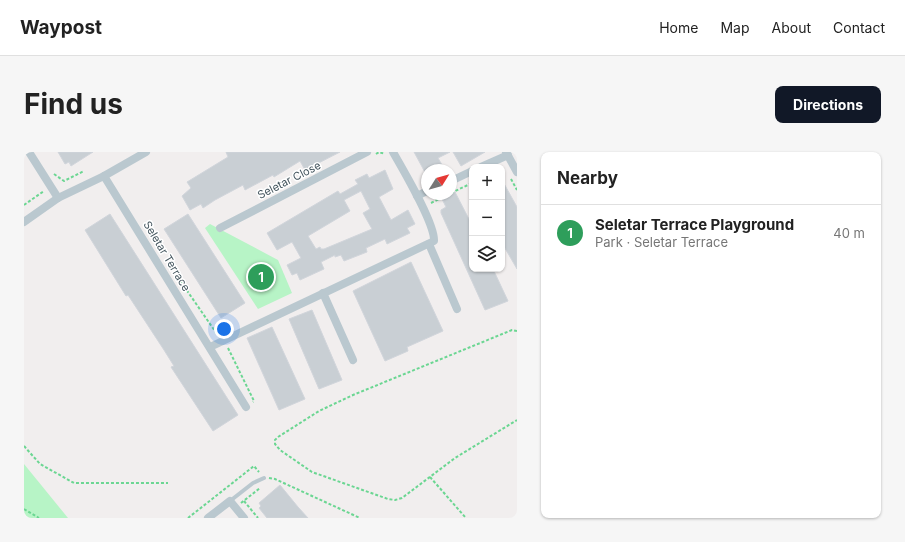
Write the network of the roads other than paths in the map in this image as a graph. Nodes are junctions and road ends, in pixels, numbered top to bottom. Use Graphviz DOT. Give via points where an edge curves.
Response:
graph roads {
  1 [pos="29,152"];
  2 [pos="146,152"];
  3 [pos="367,152"];
  4 [pos="389,153"];
  5 [pos="507,154"];
  6 [pos="488,164"];
  7 [pos="469,172"];
  8 [pos="517,172"];
  9 [pos="104,176"];
  10 [pos="457,178"];
  11 [pos="421,194"];
  12 [pos="417,196"];
  13 [pos="58,198"];
  14 [pos="24,222"];
  15 [pos="220,228"];
  16 [pos="429,244"];
  17 [pos="323,293"];
  18 [pos="457,309"];
  19 [pos="210,347"];
  20 [pos="353,360"];
  21 [pos="246,407"];
  22 [pos="264,478"];
  23 [pos="230,501"];
  24 [pos="208,518"];
  25 [pos="244,518"];
  1 -- 13 [label="street"];
  2 -- 9 [label="street"];
  3 -- 15 [label="street, Seletar Close"];
  4 -- 12 [label="street"];
  5 -- 6 [label="street"];
  5 -- 8 [label="street"];
  7 -- 10 [label="street"];
  9 -- 13 [label="street"];
  9 -- 19 [label="street, Seletar Terrace"];
  11 -- 12 [label="street"];
  12 -- 16 [label="street" via="434,236 434,241"];
  13 -- 14 [label="street"];
  16 -- 17 [label="street"];
  16 -- 18 [label="street"];
  17 -- 19 [label="street"];
  17 -- 20 [label="street"];
  19 -- 21 [label="street, Seletar Terrace"];
  22 -- 23 [label="lane" via="253,483"];
  23 -- 24 [label="street"];
  23 -- 25 [label="street"];
}
